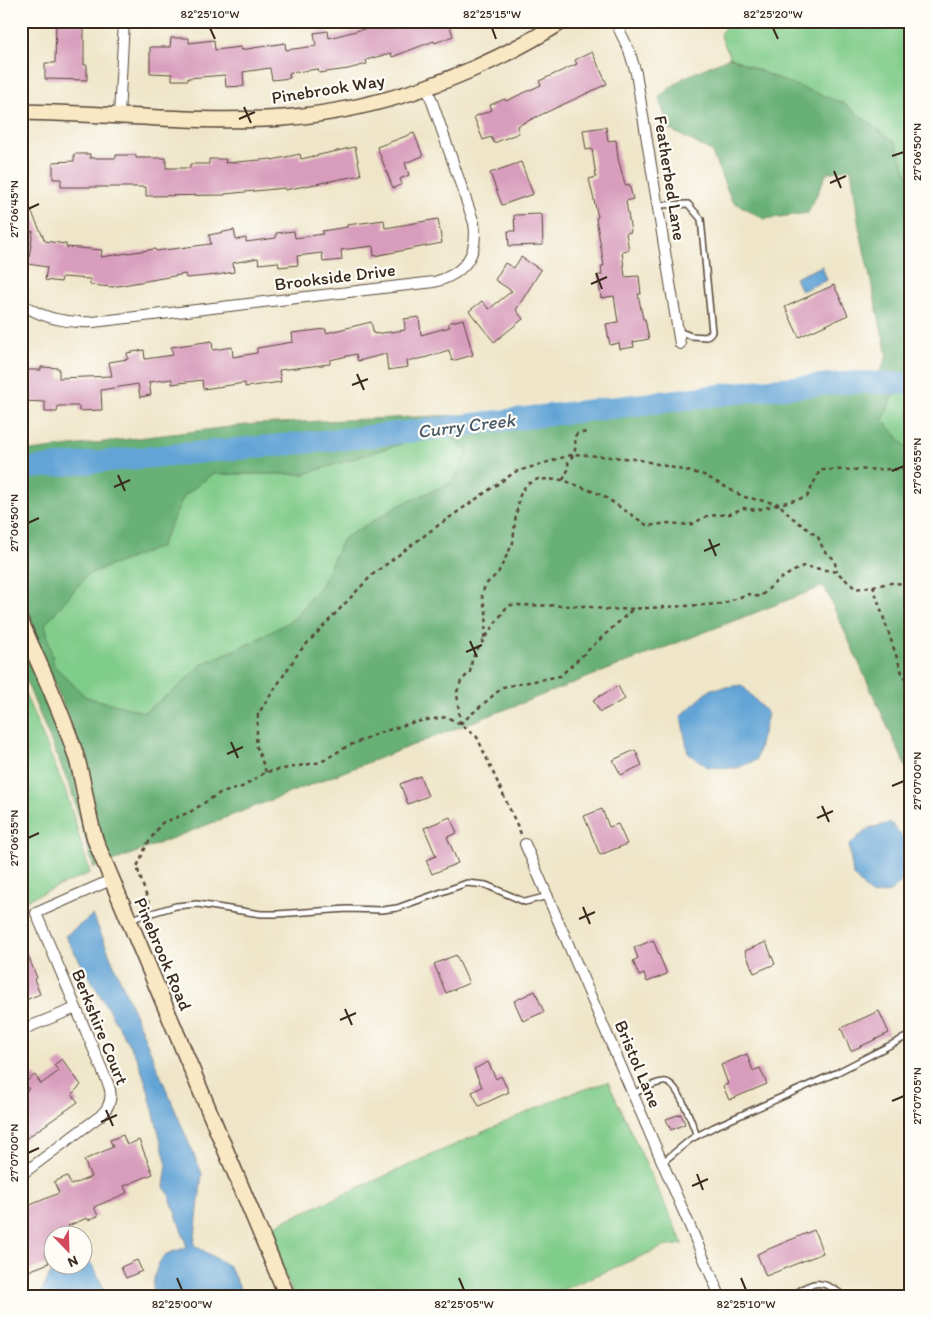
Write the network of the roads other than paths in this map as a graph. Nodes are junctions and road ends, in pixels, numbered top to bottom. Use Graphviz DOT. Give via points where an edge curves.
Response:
graph roads {
  1 [pos="124,21"];
  2 [pos="564,21"];
  3 [pos="615,21"];
  4 [pos="427,87"];
  5 [pos="21,112"];
  6 [pos="119,116"];
  7 [pos="658,205"];
  8 [pos="21,303"];
  9 [pos="678,330"];
  10 [pos="680,344"];
  11 [pos="21,622"];
  12 [pos="526,844"];
  13 [pos="111,880"];
  14 [pos="548,896"];
  15 [pos="128,920"];
  16 [pos="76,1008"];
  17 [pos="21,1030"];
  18 [pos="910,1035"];
  19 [pos="633,1094"];
  20 [pos="697,1136"];
  21 [pos="663,1162"];
  22 [pos="21,1175"];
  23 [pos="287,1296"];
  24 [pos="720,1296"];
  25 [pos="793,1296"];
  26 [pos="844,1296"];
  1 -- 6 [label="street"];
  2 -- 4 [label="street, Pinebrook Way" via="511,52"];
  3 -- 7 [label="street, Featherbed Lane" via="636,72"];
  4 -- 6 [label="street, Pinebrook Way" via="356,106 284,118 196,120"];
  4 -- 8 [label="street, Brookside Drive" via="476,236 470,257 454,274 434,282 93,322 53,318"];
  5 -- 6 [label="street, Pinebrook Way"];
  7 -- 9 [label="street, Featherbed Lane"];
  7 -- 9 [label="lane" via="688,204 701,218 712,332 706,336 691,336"];
  9 -- 10 [label="street, Featherbed Lane"];
  11 -- 13 [label="street, Pinebrook Road" via="72,743 90,826"];
  12 -- 14 [label="street, Bristol Lane"];
  13 -- 15 [label="street, Pinebrook Road"];
  13 -- 16 [label="street, Berkshire Court" via="36,913"];
  14 -- 15 [label="lane" via="525,902 486,885 467,882 397,908 382,910 277,914 197,904 176,906"];
  14 -- 19 [label="street, Bristol Lane"];
  15 -- 23 [label="street, Pinebrook Road"];
  16 -- 17 [label="street"];
  16 -- 22 [label="street, Berkshire Court" via="110,1086 110,1100 100,1116"];
  18 -- 20 [label="lane" via="836,1073"];
  19 -- 20 [label="lane" via="670,1082 679,1094"];
  19 -- 21 [label="street, Bristol Lane"];
  20 -- 21 [label="lane"];
  21 -- 24 [label="street, Bristol Lane"];
  25 -- 26 [label="lane" via="803,1287 820,1282"];
}
